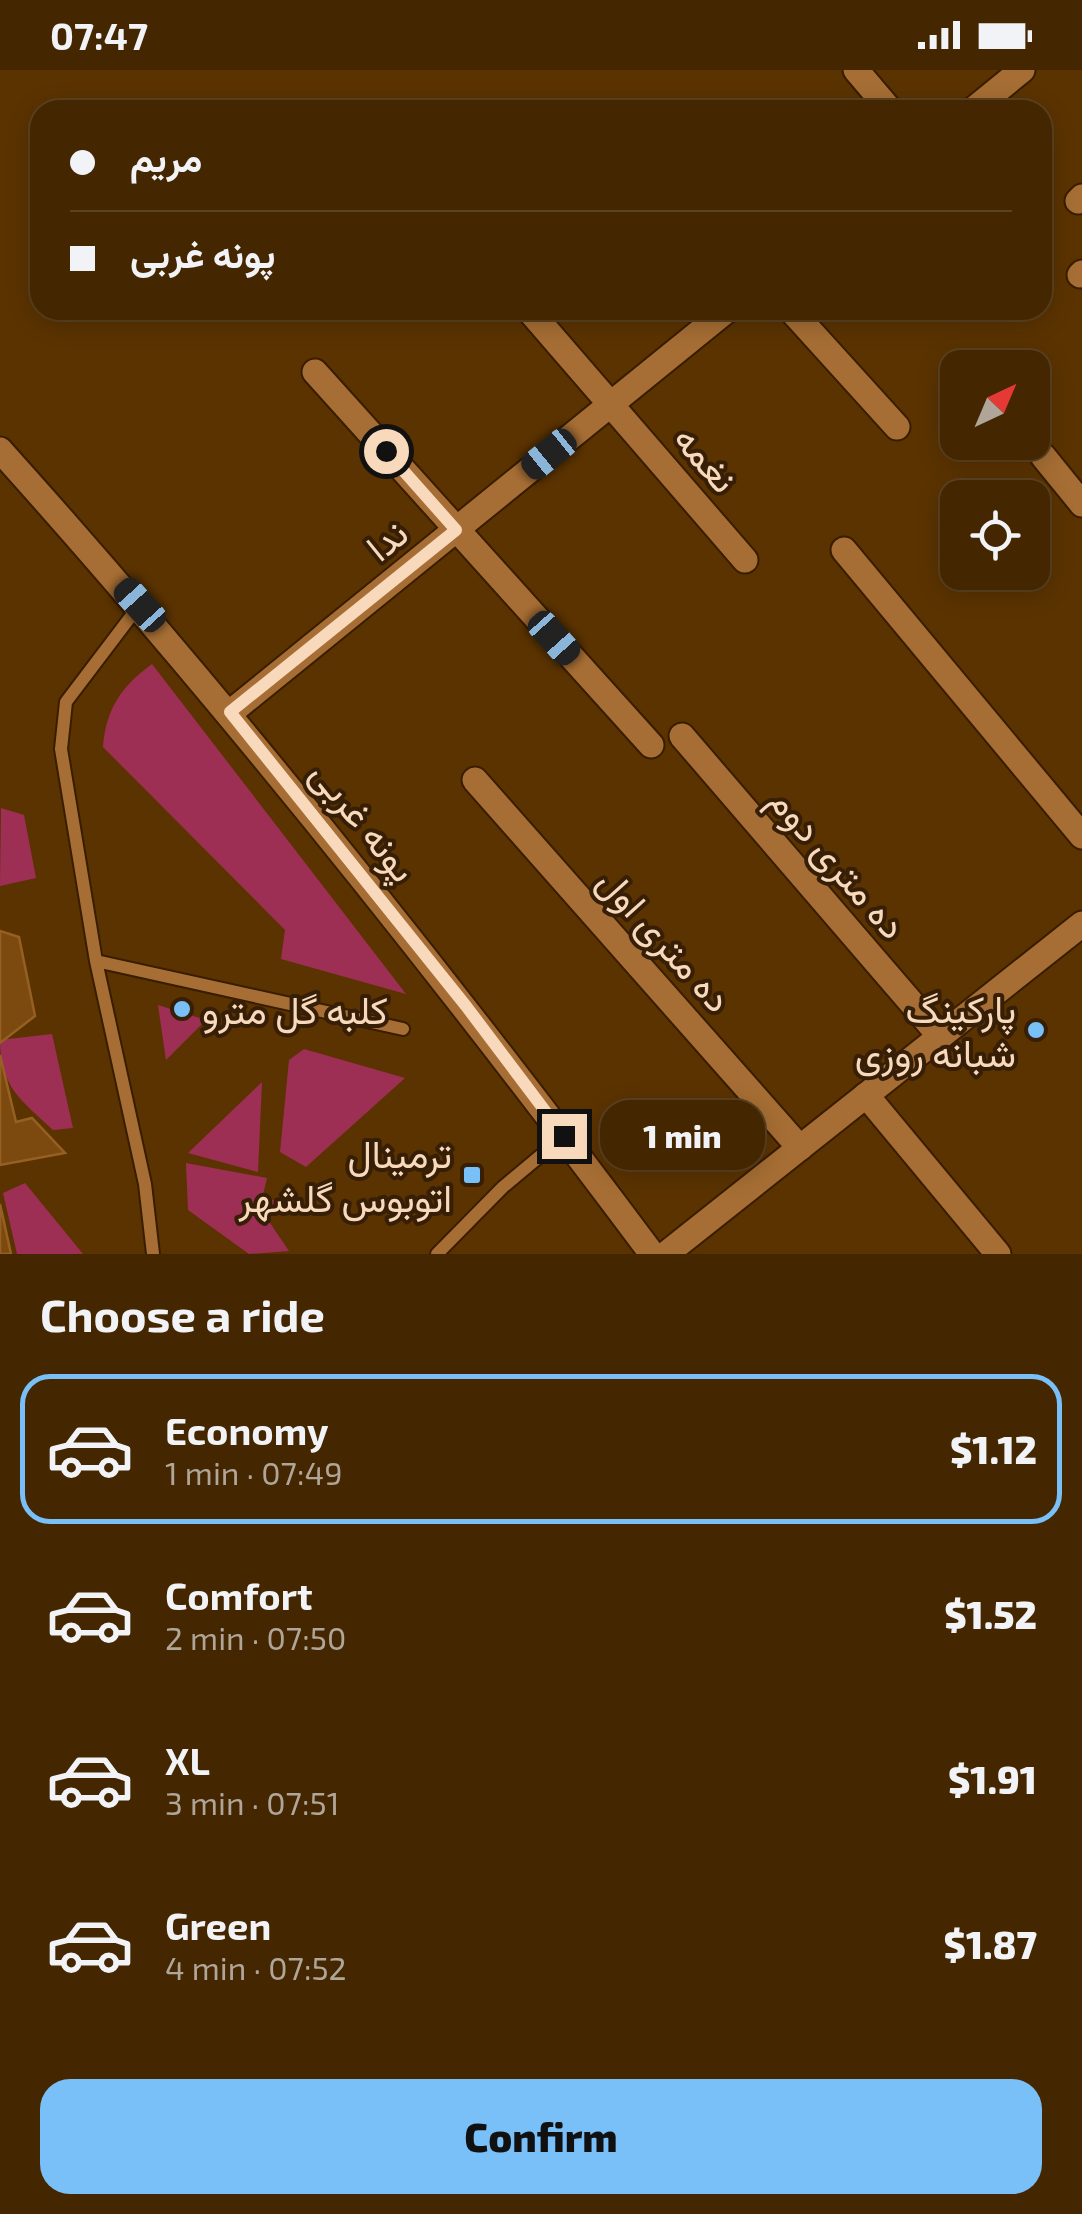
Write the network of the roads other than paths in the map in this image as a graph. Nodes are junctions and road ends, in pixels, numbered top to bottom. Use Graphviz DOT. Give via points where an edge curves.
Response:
graph roads {
  1 [pos="856,70"];
  2 [pos="1022,70"];
  3 [pos="882,100"];
  4 [pos="985,100"];
  5 [pos="537,320"];
  6 [pos="715,320"];
  7 [pos="800,320"];
  8 [pos="315,372"];
  9 [pos="611,404"];
  10 [pos="898,426"];
  11 [pos="0,450"];
  12 [pos="1046,460"];
  13 [pos="1082,504"];
  14 [pos="456,530"];
  15 [pos="844,550"];
  16 [pos="745,560"];
  17 [pos="140,605"];
  18 [pos="230,712"];
  19 [pos="682,736"];
  20 [pos="651,745"];
  21 [pos="475,780"];
  22 [pos="1082,836"];
  23 [pos="1082,924"];
  24 [pos="96,961"];
  25 [pos="403,1029"];
  26 [pos="940,1036"];
  27 [pos="866,1095"];
  28 [pos="564,1136"];
  29 [pos="800,1148"];
  30 [pos="154,1254"];
  31 [pos="437,1254"];
  32 [pos="652,1254"];
  33 [pos="666,1254"];
  34 [pos="998,1254"];
  1 -- 3 [label="street"];
  2 -- 4 [label="street"];
  5 -- 9 [label="street, نغمه"];
  6 -- 9 [label="street, ندا"];
  7 -- 10 [label="street"];
  8 -- 14 [label="street"];
  9 -- 14 [label="street, ندا"];
  9 -- 16 [label="street, نغمه"];
  11 -- 17 [label="street, پونه غربی"];
  12 -- 13 [label="street"];
  14 -- 18 [label="street, ندا"];
  14 -- 20 [label="street"];
  15 -- 22 [label="street"];
  17 -- 18 [label="street, پونه غربی"];
  17 -- 24 [label="lane" via="66,702 60,750"];
  18 -- 28 [label="street, پونه غربی"];
  19 -- 26 [label="street, ده متری دوم"];
  21 -- 29 [label="street, ده متری اول"];
  23 -- 26 [label="street"];
  24 -- 25 [label="lane"];
  24 -- 30 [label="lane"];
  26 -- 27 [label="street"];
  27 -- 29 [label="street"];
  27 -- 34 [label="street"];
  28 -- 31 [label="lane"];
  28 -- 32 [label="street, پونه غربی"];
  29 -- 33 [label="street"];
}
